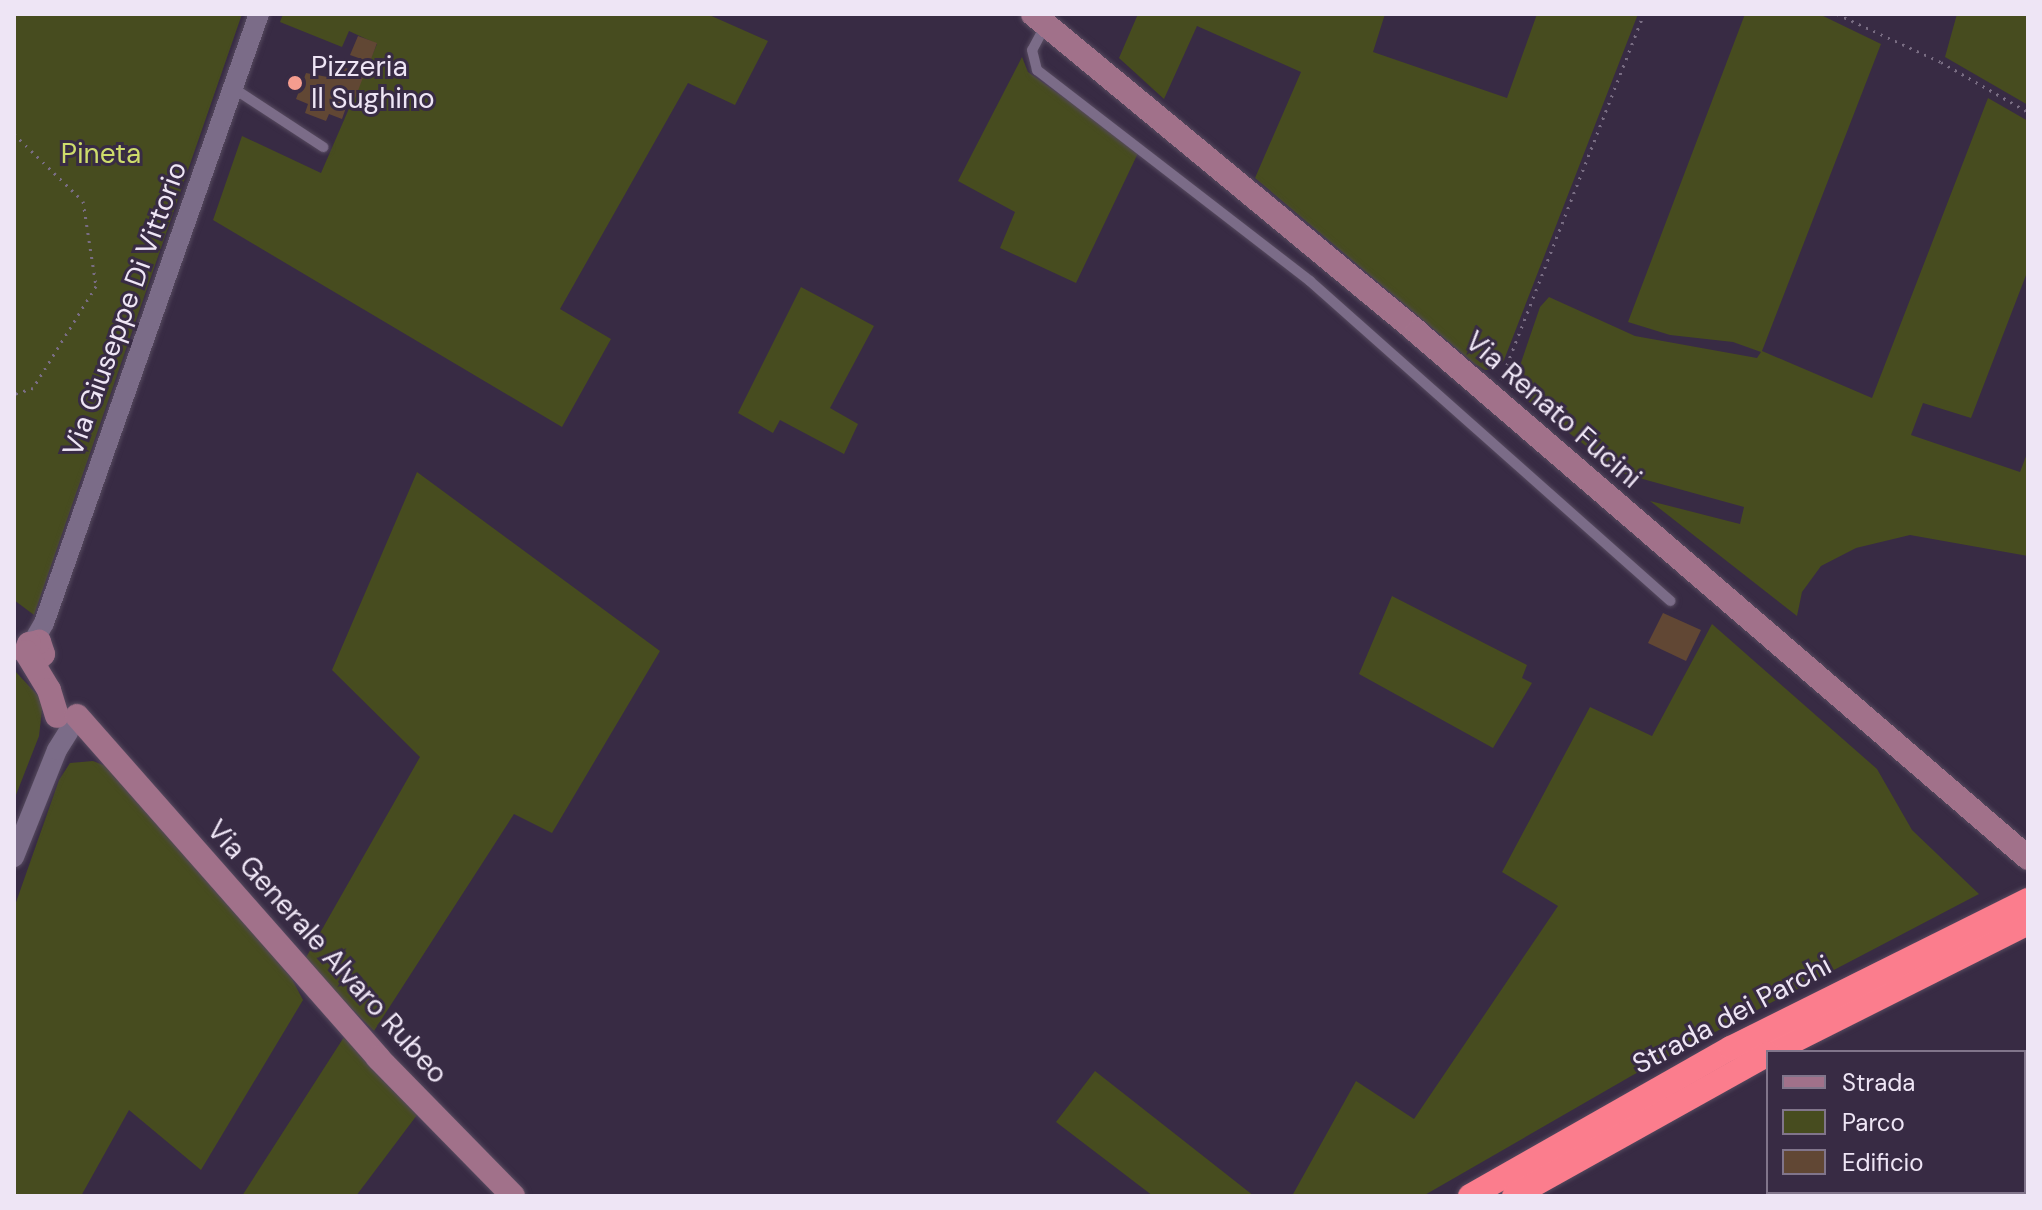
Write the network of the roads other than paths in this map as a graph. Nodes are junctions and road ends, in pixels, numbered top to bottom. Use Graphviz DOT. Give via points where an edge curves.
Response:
graph roads {
  1 [pos="259,14"];
  2 [pos="1039,19"];
  3 [pos="233,88"];
  4 [pos="323,147"];
  5 [pos="1670,601"];
  6 [pos="31,644"];
  7 [pos="66,725"];
  8 [pos="14,857"];
  9 [pos="2028,858"];
  10 [pos="2028,900"];
  11 [pos="2011,923"];
  12 [pos="1776,1050"];
  13 [pos="1766,1055"];
  14 [pos="513,1196"];
  15 [pos="1470,1196"];
  16 [pos="1514,1196"];
  1 -- 3 [label="street, Via Giuseppe Di Vittorio"];
  2 -- 5 [label="lane" via="1032,50 1037,70 1321,291"];
  2 -- 9 [label="street, Via Renato Fucini" via="1494,398"];
  3 -- 4 [label="lane"];
  3 -- 6 [label="street, Via Giuseppe Di Vittorio"];
  6 -- 7 [label="street" via="56,687"];
  7 -- 8 [label="street"];
  7 -- 14 [label="street, Via Generale Alvaro Rubeo" via="101,743 378,1058"];
  10 -- 11 [label="highway, Strada dei Parchi"];
  11 -- 12 [label="highway, Strada dei Parchi"];
  11 -- 15 [label="highway, Strada dei Parchi" via="1731,1048"];
  13 -- 16 [label="highway, Strada dei Parchi"];
}
